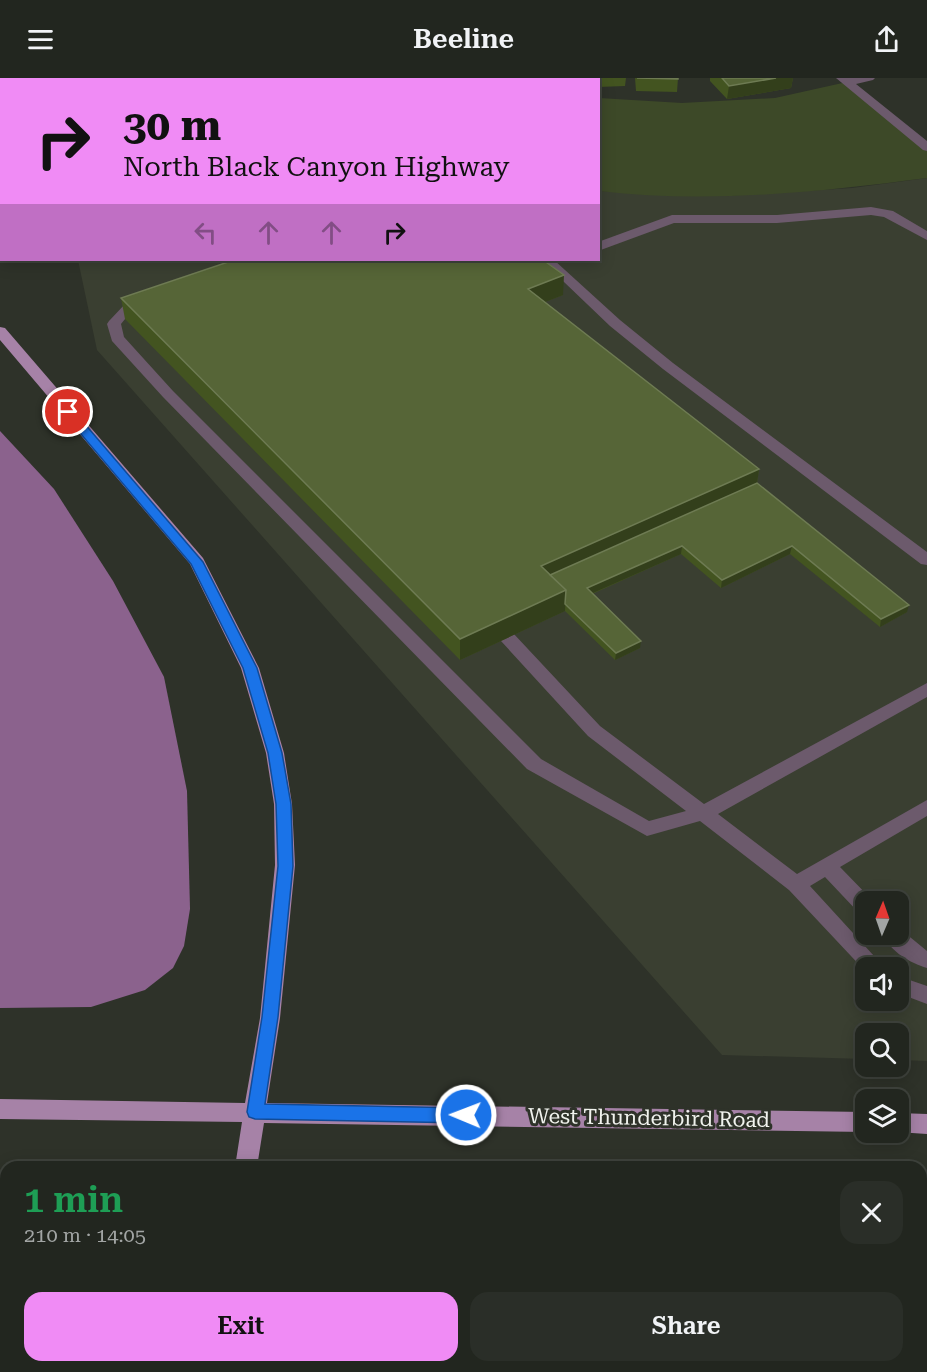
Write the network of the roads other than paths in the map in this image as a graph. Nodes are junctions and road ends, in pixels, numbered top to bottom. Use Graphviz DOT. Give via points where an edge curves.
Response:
graph roads {
  1 [pos="868,78"];
  2 [pos="845,80"];
  3 [pos="927,147"];
  4 [pos="927,236"];
  5 [pos="600,246"];
  6 [pos="554,261"];
  7 [pos="154,296"];
  8 [pos="0,331"];
  9 [pos="927,560"];
  10 [pos="507,637"];
  11 [pos="927,689"];
  12 [pos="927,807"];
  13 [pos="704,813"];
  14 [pos="827,866"];
  15 [pos="796,884"];
  16 [pos="855,896"];
  17 [pos="904,945"];
  18 [pos="865,957"];
  19 [pos="927,960"];
  20 [pos="909,988"];
  21 [pos="927,995"];
  22 [pos="0,1109"];
  23 [pos="255,1112"];
  24 [pos="855,1122"];
  25 [pos="909,1123"];
  26 [pos="927,1124"];
  27 [pos="247,1161"];
  1 -- 2 [label="street"];
  2 -- 3 [label="street"];
  4 -- 5 [label="street" via="888,214 871,211 777,219 672,219"];
  6 -- 9 [label="street" via="615,323 668,366"];
  7 -- 13 [label="street" via="133,303 121,313 114,324 117,338 534,764 647,829"];
  8 -- 23 [label="main road" via="197,562 250,668 275,753 284,804 285,866 270,1017"];
  10 -- 13 [label="street" via="594,731"];
  11 -- 13 [label="street"];
  12 -- 14 [label="street"];
  13 -- 15 [label="street"];
  14 -- 15 [label="street"];
  14 -- 16 [label="street"];
  15 -- 18 [label="street"];
  17 -- 19 [label="street"];
  20 -- 21 [label="street"];
  22 -- 23 [label="main road, West Thunderbird Road"];
  23 -- 24 [label="main road, West Thunderbird Road"];
  23 -- 27 [label="main road"];
  25 -- 26 [label="main road"];
}
